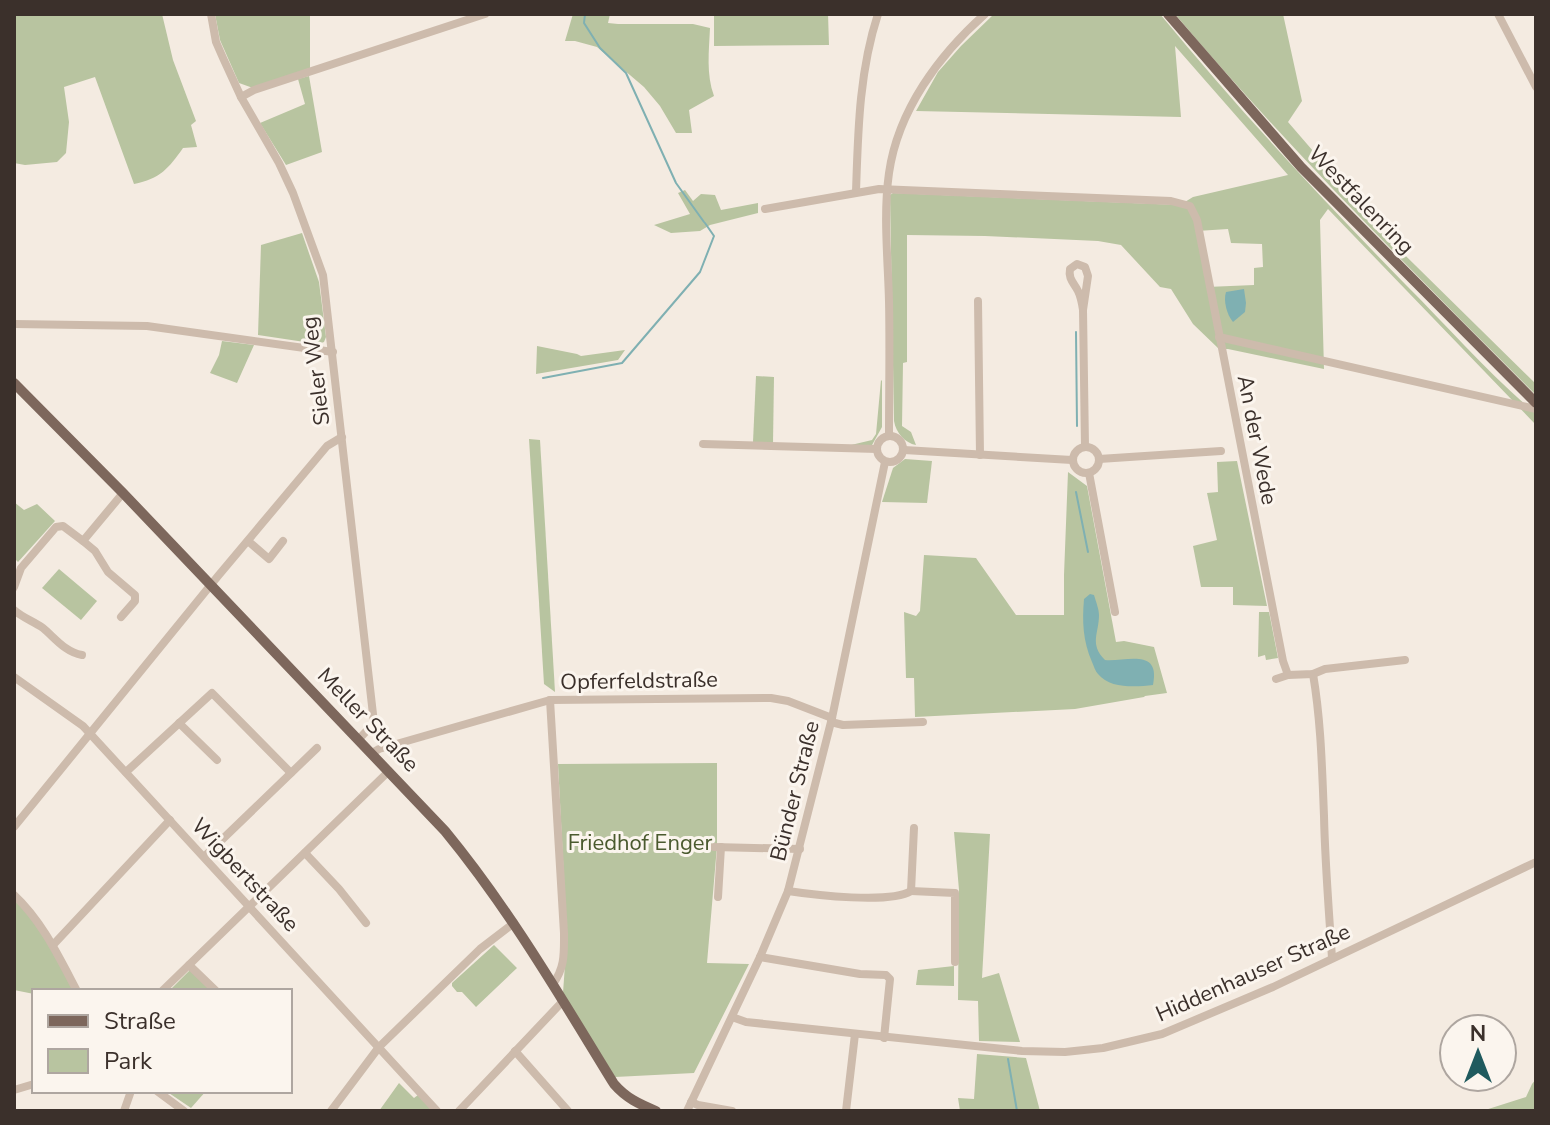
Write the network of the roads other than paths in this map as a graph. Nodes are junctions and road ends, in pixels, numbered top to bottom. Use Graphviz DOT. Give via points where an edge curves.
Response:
graph roads {
  1 [pos="211,14"];
  2 [pos="485,14"];
  3 [pos="878,14"];
  4 [pos="985,14"];
  5 [pos="1168,14"];
  6 [pos="1498,14"];
  7 [pos="1536,87"];
  8 [pos="241,97"];
  9 [pos="888,189"];
  10 [pos="856,192"];
  11 [pos="765,209"];
  12 [pos="978,301"];
  13 [pos="1083,310"];
  14 [pos="14,324"];
  15 [pos="1219,337"];
  16 [pos="333,352"];
  17 [pos="14,383"];
  18 [pos="1536,406"];
  19 [pos="889,436"];
  20 [pos="342,437"];
  21 [pos="703,444"];
  22 [pos="1085,447"];
  23 [pos="877,449"];
  24 [pos="904,450"];
  25 [pos="1221,451"];
  26 [pos="980,455"];
  27 [pos="1099,459"];
  28 [pos="1072,460"];
  29 [pos="885,462"];
  30 [pos="1089,473"];
  31 [pos="123,493"];
  32 [pos="83,541"];
  33 [pos="248,541"];
  34 [pos="283,541"];
  35 [pos="211,585"];
  36 [pos="14,587"];
  37 [pos="14,610"];
  38 [pos="1115,612"];
  39 [pos="121,617"];
  40 [pos="82,655"];
  41 [pos="1405,660"];
  42 [pos="1313,674"];
  43 [pos="1288,675"];
  44 [pos="14,677"];
  45 [pos="1276,679"];
  46 [pos="550,700"];
  47 [pos="831,720"];
  48 [pos="923,722"];
  49 [pos="179,723"];
  50 [pos="90,734"];
  51 [pos="359,739"];
  52 [pos="401,743"];
  53 [pos="317,748"];
  54 [pos="372,753"];
  55 [pos="217,760"];
  56 [pos="385,767"];
  57 [pos="126,772"];
  58 [pos="291,773"];
  59 [pos="170,820"];
  60 [pos="14,827"];
  61 [pos="914,828"];
  62 [pos="800,849"];
  63 [pos="305,853"];
  64 [pos="205,856"];
  65 [pos="1536,862"];
  66 [pos="788,891"];
  67 [pos="911,891"];
  68 [pos="14,895"];
  69 [pos="718,897"];
  70 [pos="250,906"];
  71 [pos="366,923"];
  72 [pos="514,923"];
  73 [pos="53,945"];
  74 [pos="760,957"];
  75 [pos="1332,958"];
  76 [pos="955,962"];
  77 [pos="189,965"];
  78 [pos="553,984"];
  79 [pos="76,989"];
  80 [pos="164,989"];
  81 [pos="214,989"];
  82 [pos="563,1001"];
  83 [pos="732,1017"];
  84 [pos="855,1034"];
  85 [pos="884,1038"];
  86 [pos="379,1047"];
  87 [pos="515,1051"];
  88 [pos="160,1093"];
  89 [pos="689,1106"];
  90 [pos="184,1111"];
  91 [pos="331,1111"];
  92 [pos="437,1111"];
  93 [pos="459,1111"];
  94 [pos="568,1111"];
  95 [pos="656,1111"];
  96 [pos="732,1111"];
  97 [pos="846,1111"];
  1 -- 8 [label="street, Sieler Weg" via="216,42"];
  2 -- 8 [label="street"];
  3 -- 10 [label="street" via="863,71"];
  4 -- 9 [label="street" via="956,41 915,100 897,141"];
  5 -- 18 [label="main road, Westfalenring" via="1301,167"];
  6 -- 7 [label="street"];
  8 -- 16 [label="street, Sieler Weg" via="288,183 323,275"];
  9 -- 10 [label="street"];
  9 -- 15 [label="street, An der Wede" via="1190,206"];
  9 -- 19 [label="street"];
  10 -- 11 [label="street"];
  12 -- 26 [label="street"];
  13 -- 13 [label="street" via="1088,276 1077,264 1069,274"];
  13 -- 22 [label="street"];
  14 -- 16 [label="street" via="147,326"];
  15 -- 18 [label="street"];
  15 -- 43 [label="street, An der Wede"];
  16 -- 20 [label="street, Sieler Weg"];
  17 -- 31 [label="main road, Meller Straße"];
  19 -- 23 [label="street"];
  19 -- 24 [label="street" via="898,438"];
  20 -- 33 [label="street" via="327,446"];
  20 -- 51 [label="street, Sieler Weg" via="374,723"];
  21 -- 23 [label="street"];
  22 -- 27 [label="street"];
  22 -- 28 [label="street"];
  23 -- 29 [label="street"];
  24 -- 26 [label="street"];
  24 -- 29 [label="street" via="897,461"];
  25 -- 27 [label="street"];
  26 -- 28 [label="street"];
  27 -- 30 [label="street"];
  28 -- 30 [label="street" via="1077,471"];
  29 -- 47 [label="street, Bünder Straße"];
  30 -- 38 [label="street"];
  31 -- 32 [label="street"];
  31 -- 35 [label="main road, Meller Straße"];
  32 -- 36 [label="street" via="63,526 56,527 21,568"];
  32 -- 39 [label="street" via="135,595"];
  33 -- 34 [label="street" via="269,559"];
  33 -- 35 [label="street"];
  35 -- 50 [label="street"];
  35 -- 51 [label="main road, Meller Straße"];
  37 -- 40 [label="street"];
  41 -- 42 [label="street"];
  42 -- 43 [label="street"];
  42 -- 75 [label="street" via="1323,760"];
  43 -- 45 [label="street"];
  44 -- 50 [label="street, Wigbertstraße"];
  46 -- 47 [label="street, Opferfeldstraße" via="771,698"];
  46 -- 52 [label="street, Opferfeldstraße"];
  46 -- 78 [label="street" via="564,933 561,973"];
  47 -- 48 [label="street, Opferfeldstraße" via="843,725"];
  47 -- 62 [label="street, Bünder Straße"];
  49 -- 55 [label="street"];
  49 -- 57 [label="street"];
  49 -- 58 [label="street" via="212,693"];
  50 -- 57 [label="street, Wigbertstraße"];
  50 -- 60 [label="street"];
  51 -- 54 [label="main road, Meller Straße"];
  52 -- 54 [label="street, Opferfeldstraße"];
  52 -- 56 [label="street, Opferfeldstraße"];
  53 -- 58 [label="street"];
  54 -- 56 [label="main road, Meller Straße"];
  56 -- 63 [label="street, Opferfeldstraße"];
  56 -- 72 [label="main road, Meller Straße" via="462,852"];
  57 -- 59 [label="street, Wigbertstraße"];
  58 -- 64 [label="street"];
  59 -- 64 [label="street, Wigbertstraße"];
  59 -- 73 [label="street"];
  61 -- 67 [label="street"];
  62 -- 66 [label="street, Bünder Straße"];
  62 -- 69 [label="street" via="718,847"];
  63 -- 70 [label="street, Opferfeldstraße"];
  63 -- 71 [label="street"];
  64 -- 70 [label="street, Wigbertstraße"];
  65 -- 75 [label="street, Hiddenhauser Straße"];
  66 -- 67 [label="street" via="875,897"];
  66 -- 74 [label="street, Bünder Straße"];
  67 -- 76 [label="street" via="955,893"];
  68 -- 73 [label="street"];
  70 -- 77 [label="street, Opferfeldstraße"];
  70 -- 86 [label="street, Wigbertstraße"];
  72 -- 78 [label="main road, Meller Straße"];
  72 -- 86 [label="street"];
  73 -- 79 [label="street"];
  74 -- 83 [label="street, Bünder Straße"];
  74 -- 85 [label="street" via="888,976"];
  75 -- 85 [label="street, Hiddenhauser Straße" via="1162,1034 1103,1048 1022,1051"];
  77 -- 80 [label="street, Opferfeldstraße"];
  77 -- 81 [label="street"];
  78 -- 82 [label="main road, Meller Straße"];
  82 -- 87 [label="street"];
  82 -- 95 [label="main road, Meller Straße" via="614,1084 634,1102"];
  83 -- 84 [label="street, Hiddenhauser Straße"];
  83 -- 89 [label="street, Bünder Straße"];
  84 -- 85 [label="street, Hiddenhauser Straße"];
  84 -- 97 [label="street"];
  86 -- 91 [label="street"];
  86 -- 92 [label="street, Wigbertstraße"];
  87 -- 93 [label="street"];
  87 -- 94 [label="street"];
  88 -- 90 [label="street"];
  89 -- 96 [label="street"];
}
